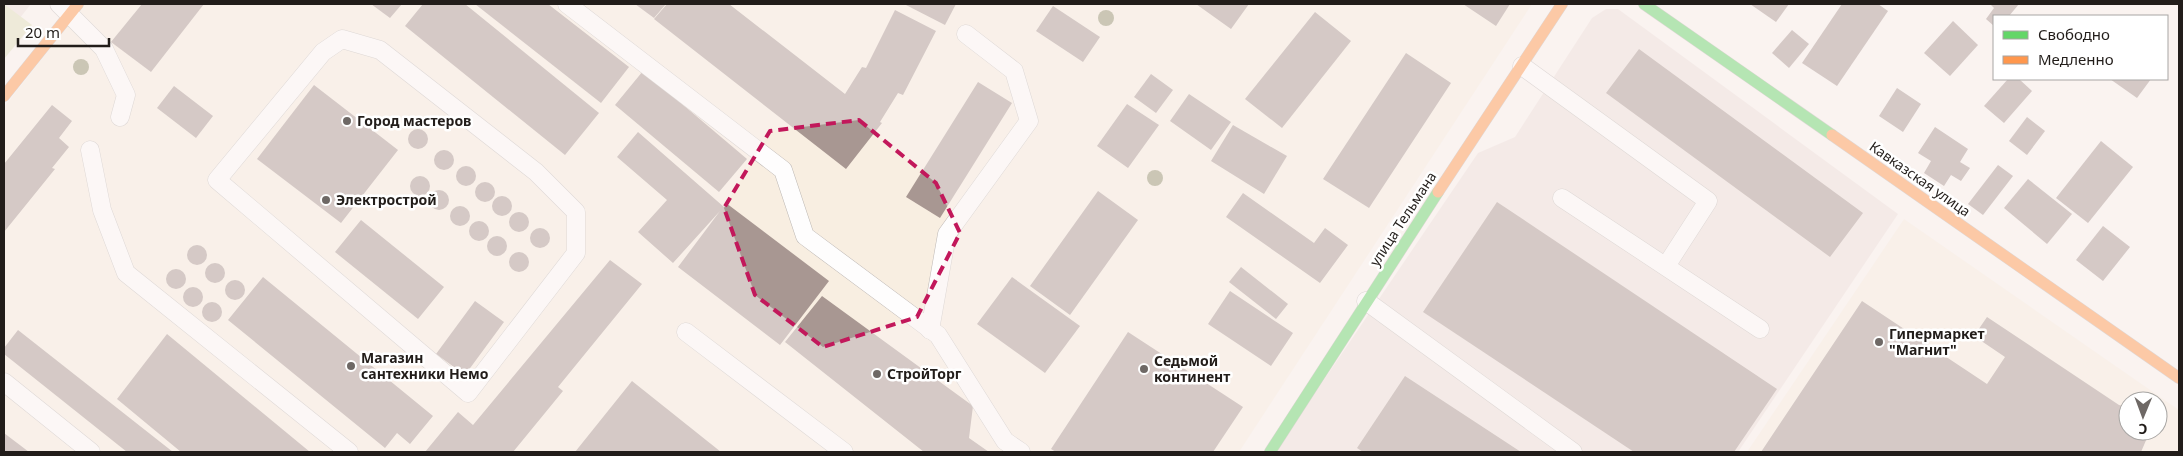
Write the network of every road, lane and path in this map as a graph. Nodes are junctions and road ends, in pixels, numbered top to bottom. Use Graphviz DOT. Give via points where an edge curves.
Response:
graph roads {
  1 [pos="567,4"];
  2 [pos="1562,4"];
  3 [pos="1644,4"];
  4 [pos="70,7"];
  5 [pos="966,34"];
  6 [pos="1522,66"];
  7 [pos="4,96"];
  8 [pos="120,117"];
  9 [pos="90,150"];
  10 [pos="217,180"];
  11 [pos="1562,198"];
  12 [pos="1666,266"];
  13 [pos="1366,301"];
  14 [pos="1760,329"];
  15 [pos="930,330"];
  16 [pos="686,332"];
  17 [pos="2179,378"];
  18 [pos="4,382"];
  19 [pos="90,452"];
  20 [pos="349,452"];
  21 [pos="844,452"];
  22 [pos="1021,452"];
  23 [pos="1270,452"];
  24 [pos="1573,452"];
  1 -- 15 [label="lane" via="783,170 805,236"];
  2 -- 6 [label="street, улица Тельмана"];
  3 -- 17 [label="street, Кавказская улица"];
  4 -- 7 [label="street"];
  4 -- 8 [label="lane" via="104,49 126,95"];
  5 -- 15 [label="lane" via="1014,71 1029,121 947,234"];
  6 -- 12 [label="lane" via="1708,201"];
  6 -- 13 [label="street, улица Тельмана"];
  9 -- 20 [label="lane" via="102,210 126,273"];
  10 -- 10 [label="lane" via="323,52 342,39 380,50 536,172 576,212 576,253 468,392"];
  11 -- 12 [label="lane"];
  12 -- 14 [label="lane"];
  13 -- 23 [label="street, улица Тельмана"];
  13 -- 24 [label="lane"];
  15 -- 22 [label="lane" via="938,335 1005,441"];
  16 -- 21 [label="lane"];
  18 -- 19 [label="lane"];
}
